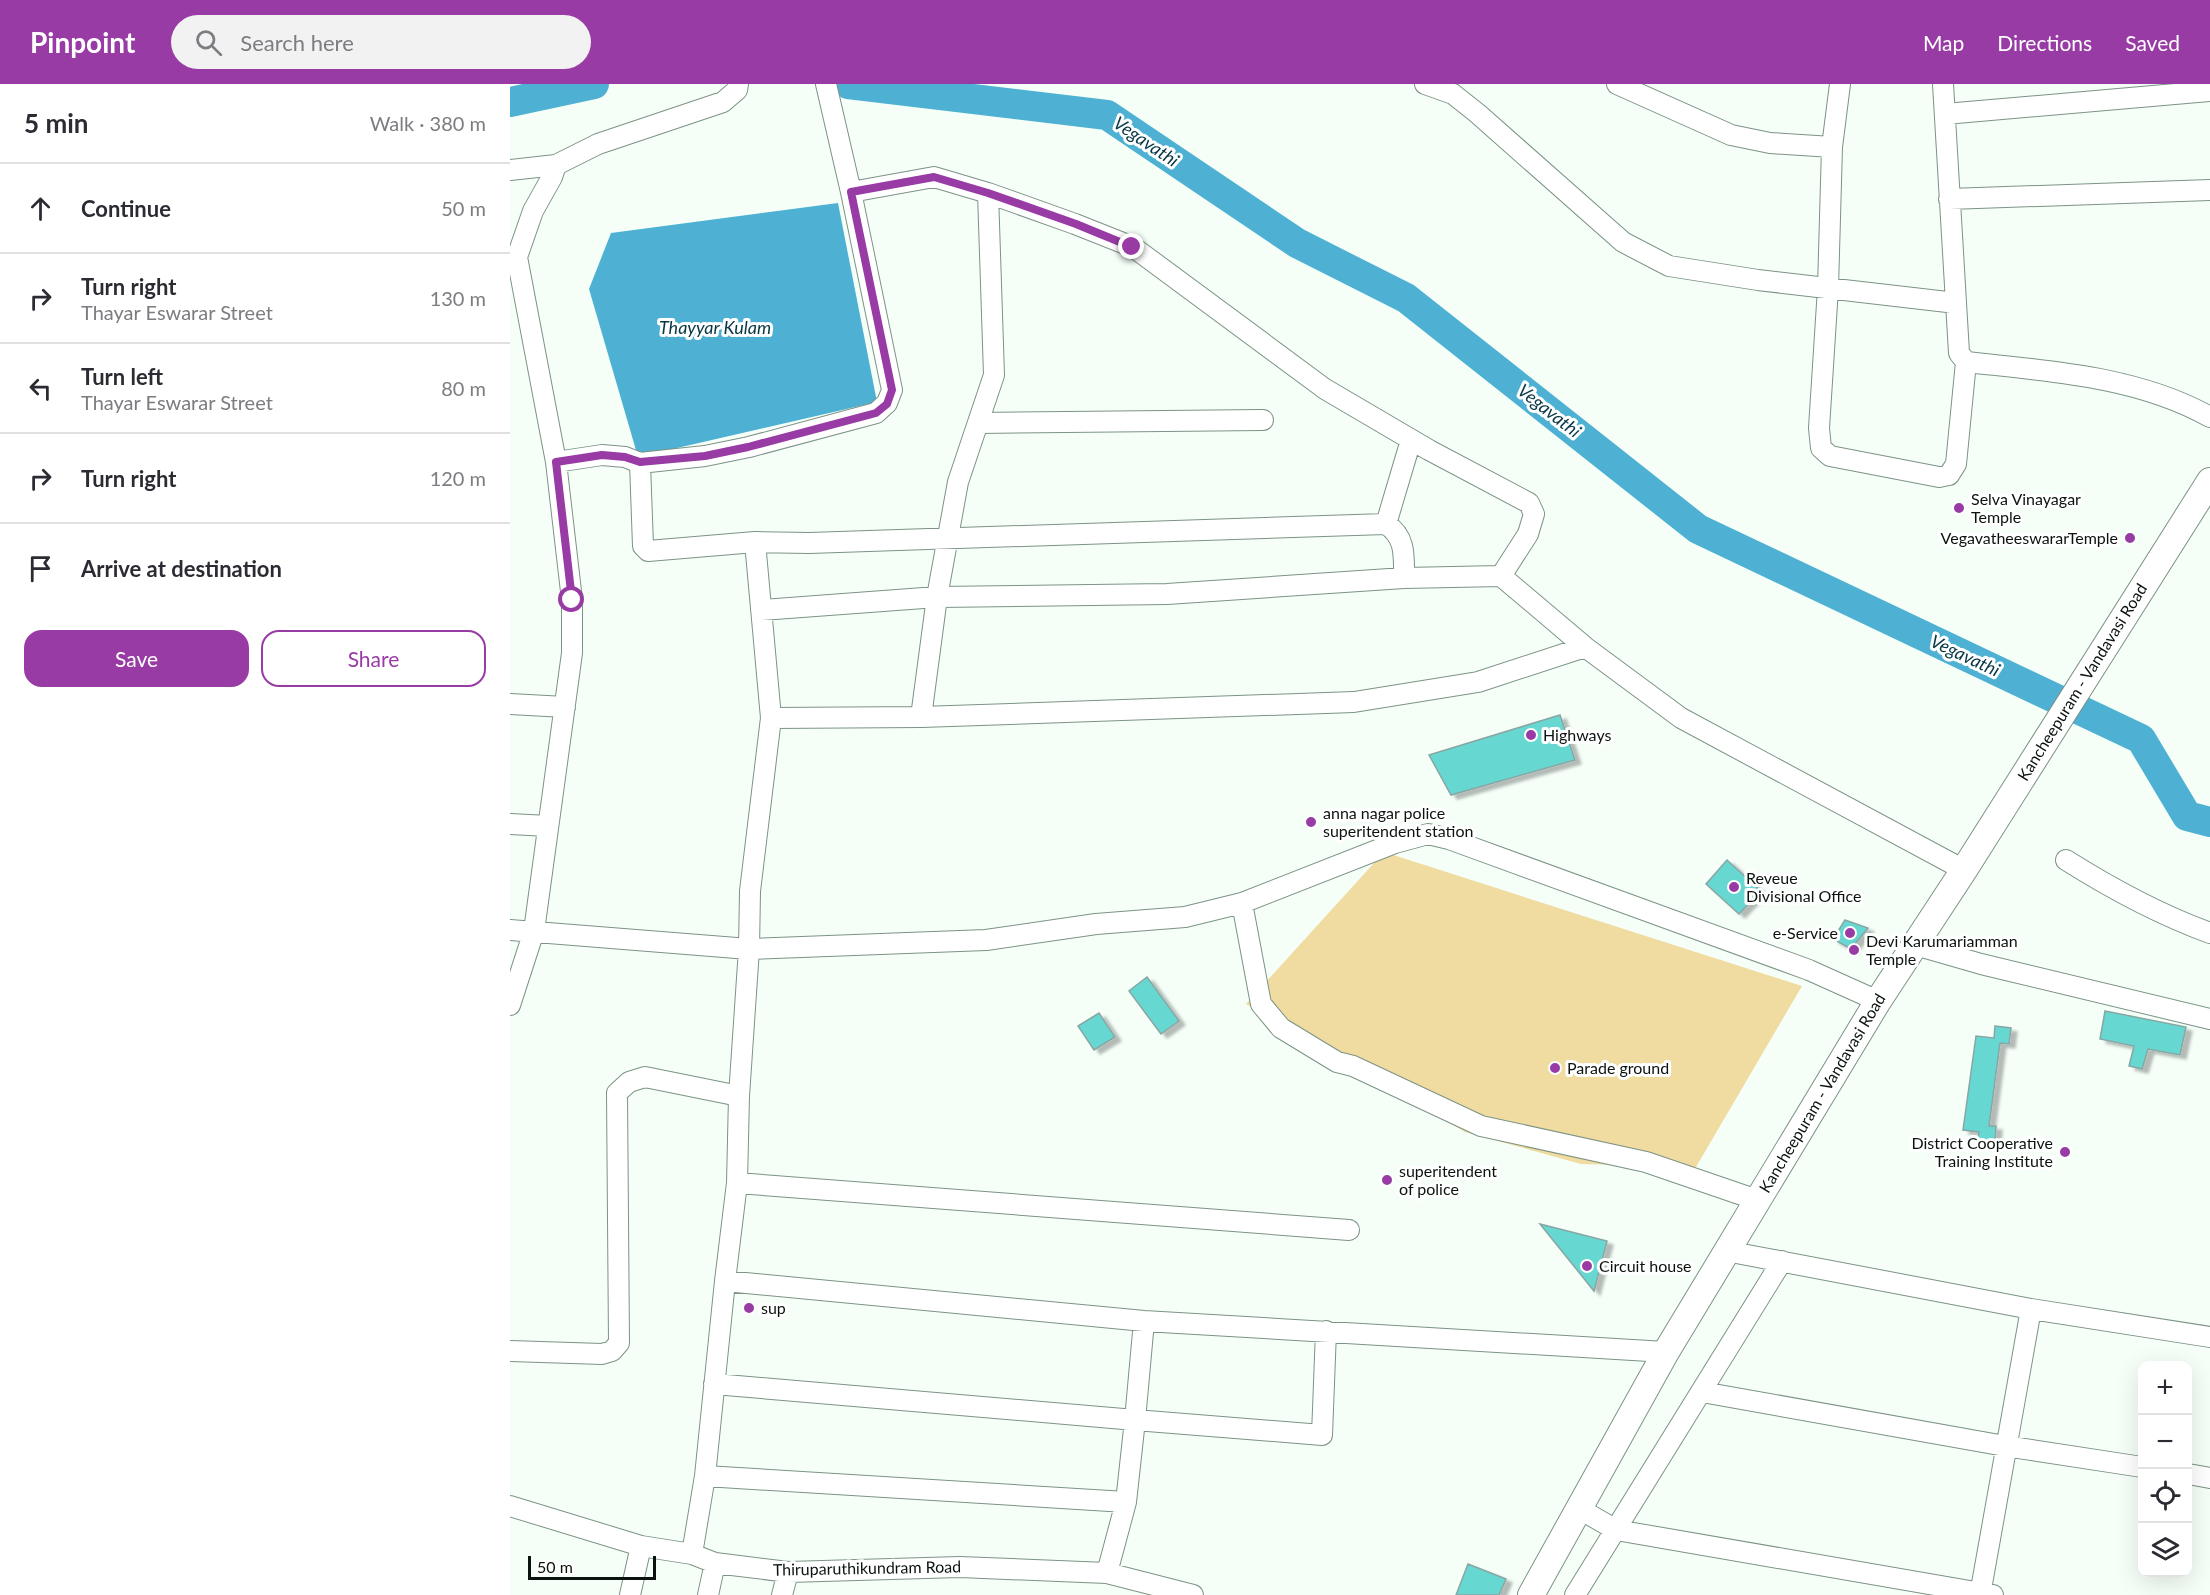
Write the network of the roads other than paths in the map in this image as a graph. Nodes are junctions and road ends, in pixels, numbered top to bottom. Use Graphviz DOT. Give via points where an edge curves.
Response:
graph roads {
  1 [pos="826,84"];
  2 [pos="1425,84"];
  3 [pos="1617,84"];
  4 [pos="1840,84"];
  5 [pos="1943,84"];
  6 [pos="738,87"];
  7 [pos="2210,91"];
  8 [pos="1946,114"];
  9 [pos="1832,147"];
  10 [pos="556,165"];
  11 [pos="510,170"];
  12 [pos="2210,190"];
  13 [pos="851,192"];
  14 [pos="988,193"];
  15 [pos="1949,199"];
  16 [pos="1828,288"];
  17 [pos="1956,303"];
  18 [pos="1966,362"];
  19 [pos="2210,417"];
  20 [pos="1263,420"];
  21 [pos="978,423"];
  22 [pos="1411,440"];
  23 [pos="556,462"];
  24 [pos="640,462"];
  25 [pos="2210,481"];
  26 [pos="2203,506"];
  27 [pos="1386,524"];
  28 [pos="947,538"];
  29 [pos="755,542"];
  30 [pos="1501,576"];
  31 [pos="1404,578"];
  32 [pos="937,597"];
  33 [pos="761,610"];
  34 [pos="1585,647"];
  35 [pos="510,704"];
  36 [pos="565,706"];
  37 [pos="921,717"];
  38 [pos="771,718"];
  39 [pos="510,824"];
  40 [pos="548,826"];
  41 [pos="2066,860"];
  42 [pos="1964,870"];
  43 [pos="1242,903"];
  44 [pos="510,930"];
  45 [pos="534,931"];
  46 [pos="2210,933"];
  47 [pos="1915,945"];
  48 [pos="749,949"];
  49 [pos="1878,1001"];
  50 [pos="510,1005"];
  51 [pos="2210,1019"];
  52 [pos="739,1096"];
  53 [pos="737,1183"];
  54 [pos="1757,1200"];
  55 [pos="1349,1230"];
  56 [pos="1726,1251"];
  57 [pos="1782,1261"];
  58 [pos="725,1281"];
  59 [pos="2031,1308"];
  60 [pos="1144,1321"];
  61 [pos="1326,1331"];
  62 [pos="2210,1337"];
  63 [pos="510,1351"];
  64 [pos="1666,1352"];
  65 [pos="714,1384"];
  66 [pos="1702,1392"];
  67 [pos="1136,1420"];
  68 [pos="2005,1446"];
  69 [pos="2138,1466"];
  70 [pos="2192,1475"];
  71 [pos="705,1476"];
  72 [pos="2210,1478"];
  73 [pos="1126,1502"];
  74 [pos="510,1506"];
  75 [pos="1578,1508"];
  76 [pos="1616,1530"];
  77 [pos="641,1546"];
  78 [pos="692,1554"];
  79 [pos="715,1563"];
  80 [pos="788,1572"];
  81 [pos="1107,1572"];
  82 [pos="1984,1594"];
  83 [pos="630,1595"];
  84 [pos="708,1595"];
  85 [pos="782,1595"];
  86 [pos="1193,1595"];
  87 [pos="1531,1595"];
  88 [pos="1575,1595"];
  1 -- 13 [label="street"];
  2 -- 16 [label="street" via="1453,94 1632,247 1670,266"];
  3 -- 9 [label="street" via="1731,135 1770,143"];
  4 -- 9 [label="street"];
  5 -- 8 [label="street"];
  6 -- 10 [label="street" via="723,102 598,144"];
  7 -- 8 [label="street"];
  8 -- 15 [label="street"];
  9 -- 16 [label="street"];
  10 -- 11 [label="street"];
  10 -- 23 [label="street" via="533,211 517,257"];
  12 -- 15 [label="street"];
  13 -- 14 [label="street" via="934,177"];
  13 -- 24 [label="street" via="892,390 887,404 876,413 748,447"];
  14 -- 21 [label="street" via="994,375"];
  14 -- 22 [label="street" via="1132,247 1325,389"];
  15 -- 17 [label="street"];
  16 -- 17 [label="street"];
  16 -- 18 [label="street" via="1819,429 1821,448 1830,456 1939,477 1949,475 1956,464"];
  17 -- 18 [label="street" via="1959,353"];
  18 -- 19 [label="street" via="2059,372 2134,387 2185,403"];
  20 -- 21 [label="street"];
  21 -- 28 [label="street" via="958,482"];
  22 -- 27 [label="street"];
  22 -- 30 [label="street" via="1529,503 1534,514 1528,534"];
  23 -- 24 [label="street" via="602,455"];
  23 -- 36 [label="street" via="572,600 573,653"];
  24 -- 29 [label="street" via="643,546 648,551"];
  25 -- 26 [label="main road, Kancheepuram - Vandavasi Road"];
  26 -- 42 [label="main road, Kancheepuram - Vandavasi Road" via="2165,550"];
  27 -- 28 [label="street"];
  27 -- 31 [label="street" via="1396,530 1403,544"];
  28 -- 29 [label="street"];
  28 -- 32 [label="street"];
  29 -- 33 [label="street"];
  30 -- 31 [label="street"];
  30 -- 34 [label="street"];
  31 -- 32 [label="street" via="1167,594"];
  32 -- 33 [label="street"];
  32 -- 37 [label="street"];
  33 -- 38 [label="street"];
  34 -- 37 [label="street" via="1478,682 1354,702"];
  34 -- 42 [label="street" via="1681,718"];
  35 -- 36 [label="street"];
  36 -- 40 [label="street"];
  37 -- 38 [label="street"];
  38 -- 48 [label="street" via="750,891"];
  39 -- 40 [label="street"];
  40 -- 45 [label="street"];
  41 -- 46 [label="street" via="2169,918"];
  42 -- 47 [label="main road, Kancheepuram - Vandavasi Road"];
  43 -- 48 [label="street" via="1185,917 1096,924 987,940"];
  43 -- 49 [label="street" via="1395,843 1428,834 1809,969"];
  43 -- 54 [label="street" via="1261,1004 1281,1028 1337,1062 1481,1126 1646,1162"];
  44 -- 45 [label="street"];
  45 -- 48 [label="street"];
  45 -- 50 [label="street"];
  47 -- 49 [label="main road, Kancheepuram - Vandavasi Road"];
  47 -- 51 [label="street"];
  48 -- 52 [label="street"];
  49 -- 54 [label="main road, Kancheepuram - Vandavasi Road"];
  52 -- 53 [label="street"];
  52 -- 63 [label="street" via="645,1077 629,1082 617,1093 619,1343 612,1352 602,1354"];
  53 -- 55 [label="street"];
  53 -- 58 [label="street"];
  54 -- 56 [label="main road, Kancheepuram - Vandavasi Road"];
  56 -- 57 [label="street"];
  56 -- 64 [label="main road, Kancheepuram - Vandavasi Road"];
  57 -- 59 [label="street"];
  57 -- 66 [label="street"];
  58 -- 60 [label="street"];
  58 -- 65 [label="street"];
  59 -- 62 [label="street"];
  59 -- 68 [label="street"];
  60 -- 61 [label="street"];
  60 -- 67 [label="street"];
  61 -- 64 [label="street"];
  61 -- 67 [label="street" via="1322,1435"];
  64 -- 75 [label="main road, Kancheepuram - Vandavasi Road"];
  65 -- 67 [label="street"];
  65 -- 71 [label="street"];
  66 -- 68 [label="street"];
  66 -- 76 [label="street"];
  67 -- 73 [label="street"];
  68 -- 69 [label="street"];
  68 -- 82 [label="street"];
  70 -- 72 [label="street"];
  71 -- 73 [label="street"];
  71 -- 78 [label="street"];
  73 -- 81 [label="street"];
  74 -- 77 [label="street, Thiruparuthikundram Road"];
  75 -- 76 [label="street"];
  75 -- 87 [label="main road, Kancheepuram - Vandavasi Road"];
  76 -- 82 [label="street"];
  76 -- 88 [label="street"];
  77 -- 78 [label="street, Thiruparuthikundram Road"];
  77 -- 83 [label="street"];
  78 -- 79 [label="street, Thiruparuthikundram Road"];
  79 -- 80 [label="street, Thiruparuthikundram Road"];
  79 -- 84 [label="street"];
  80 -- 81 [label="street, Thiruparuthikundram Road" via="960,1567"];
  80 -- 85 [label="street"];
  81 -- 86 [label="street, Thiruparuthikundram Road"];
}
